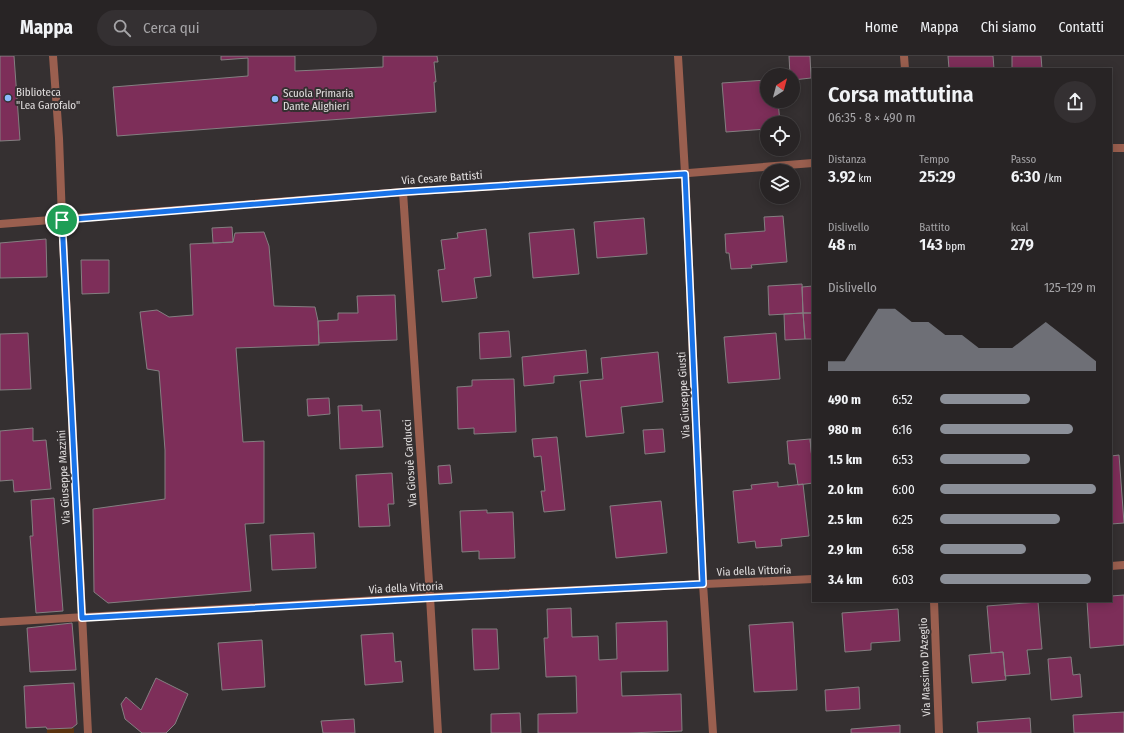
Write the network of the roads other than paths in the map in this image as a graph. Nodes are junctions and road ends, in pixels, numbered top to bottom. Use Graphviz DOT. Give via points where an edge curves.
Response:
graph roads {
  1 [pos="53,56"];
  2 [pos="678,56"];
  3 [pos="904,56"];
  4 [pos="905,68"];
  5 [pos="1112,148"];
  6 [pos="1124,148"];
  7 [pos="812,163"];
  8 [pos="685,174"];
  9 [pos="403,192"];
  10 [pos="62,220"];
  11 [pos="0,224"];
  12 [pos="1124,565"];
  13 [pos="1112,566"];
  14 [pos="812,579"];
  15 [pos="703,584"];
  16 [pos="430,598"];
  17 [pos="934,602"];
  18 [pos="82,618"];
  19 [pos="0,622"];
  20 [pos="88,733"];
  21 [pos="438,733"];
  22 [pos="713,733"];
  23 [pos="939,733"];
  1 -- 10 [label="street, Via Giuseppe Mazzini"];
  2 -- 8 [label="street, Via Giuseppe Giusti"];
  3 -- 4 [label="street"];
  5 -- 6 [label="street"];
  7 -- 8 [label="street, Via Cesare Battisti"];
  8 -- 9 [label="street, Via Cesare Battisti"];
  8 -- 15 [label="street, Via Giuseppe Giusti"];
  9 -- 10 [label="street, Via Cesare Battisti"];
  9 -- 16 [label="street, Via Giosuè Carducci"];
  10 -- 11 [label="street, Via Cesare Battisti"];
  10 -- 18 [label="street, Via Giuseppe Mazzini"];
  12 -- 13 [label="street"];
  14 -- 15 [label="street, Via della Vittoria"];
  15 -- 16 [label="street, Via della Vittoria"];
  15 -- 22 [label="street, Via Giuseppe Giusti"];
  16 -- 18 [label="street, Via della Vittoria"];
  16 -- 21 [label="street, Via Giosuè Carducci"];
  17 -- 23 [label="street, Via Massimo D'Azeglio"];
  18 -- 19 [label="street, Via della Vittoria"];
  18 -- 20 [label="street, Via Giuseppe Mazzini"];
}
